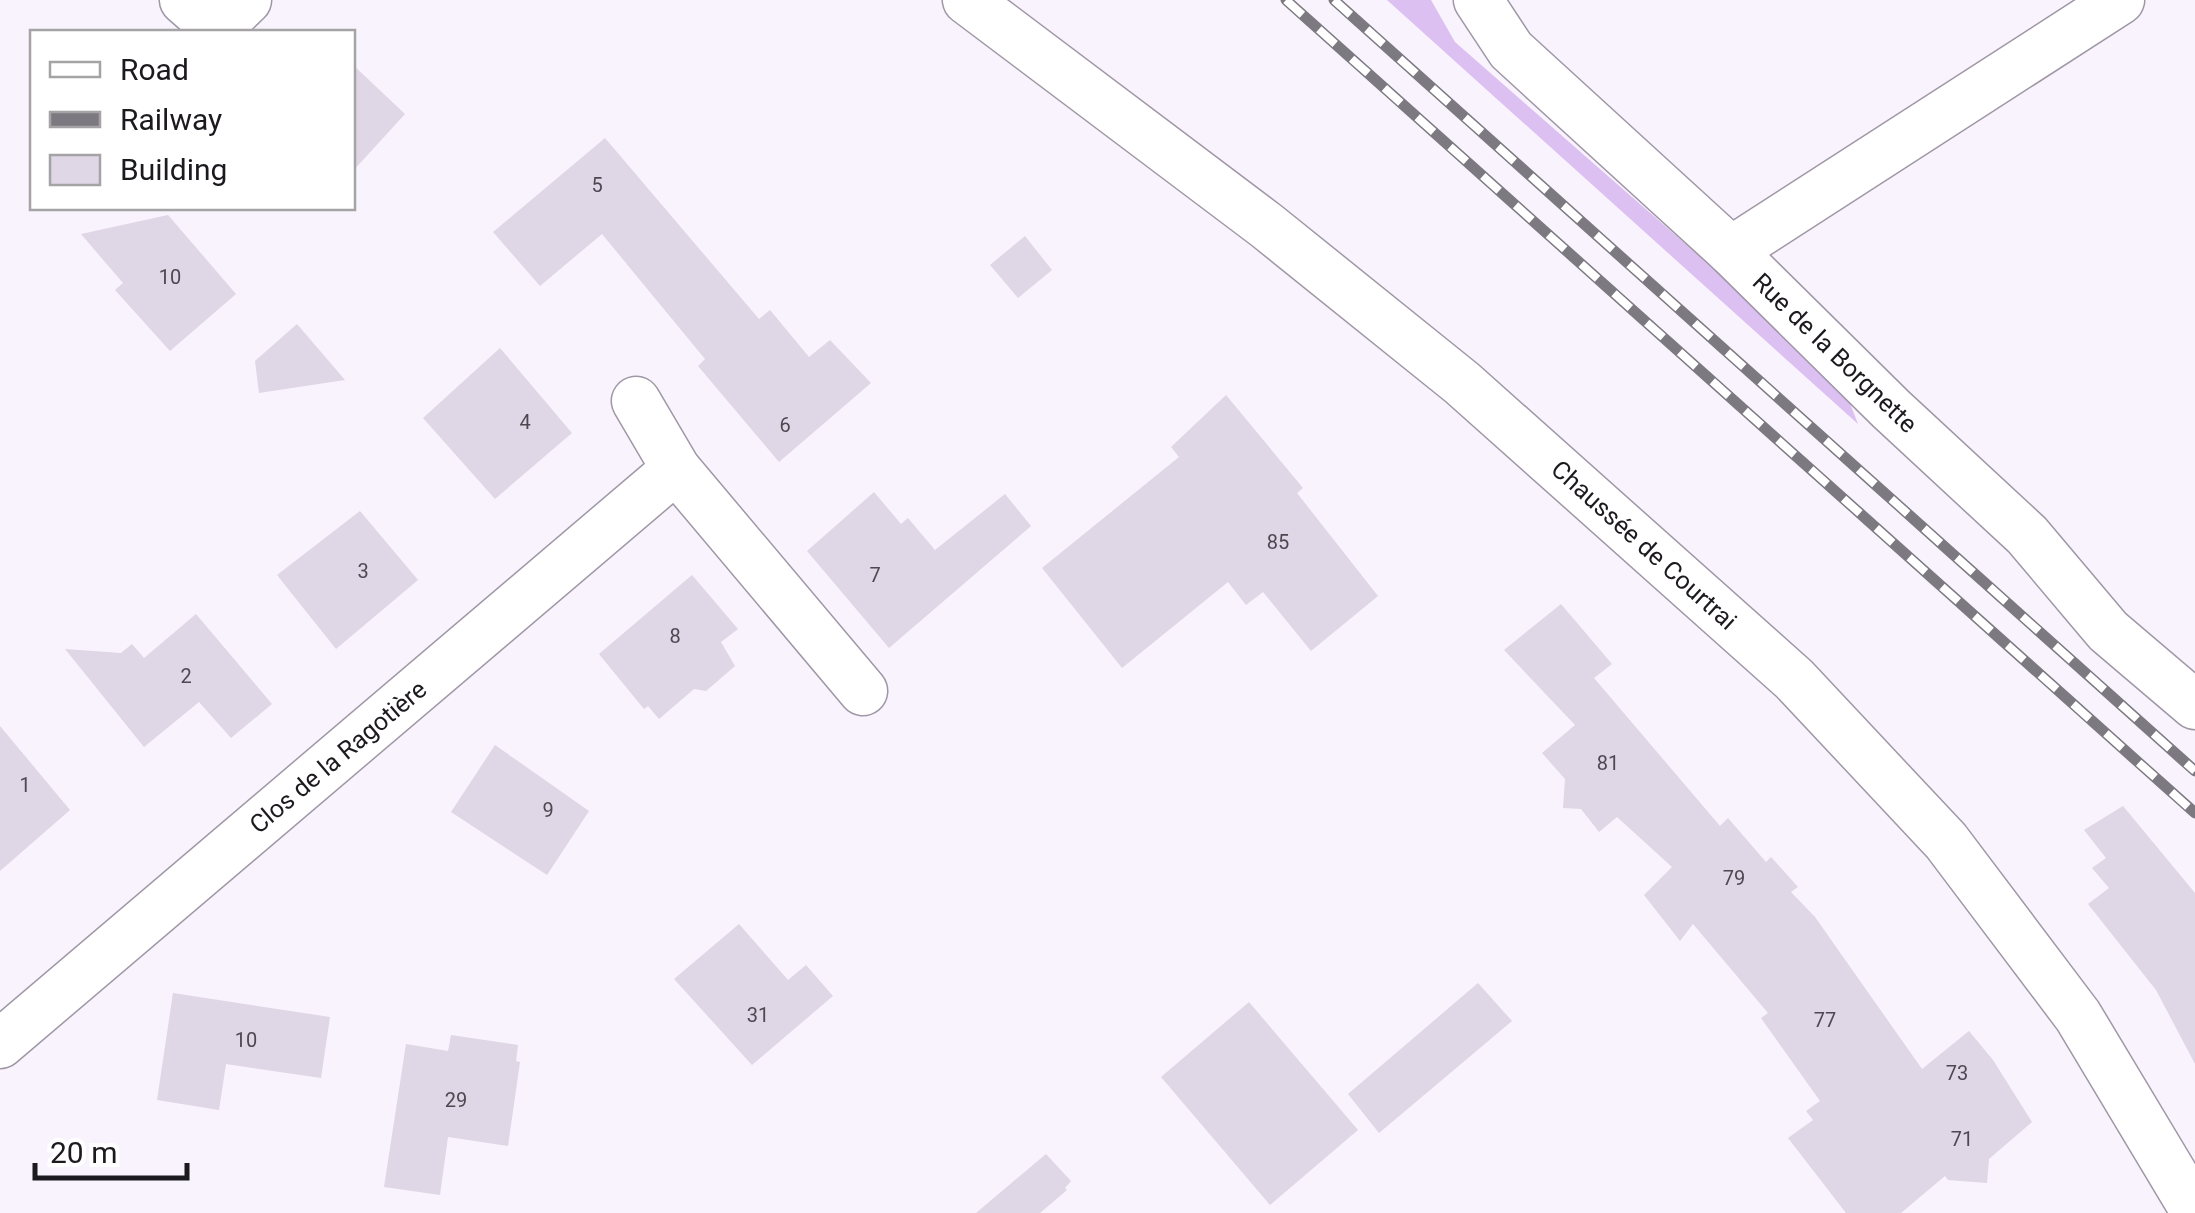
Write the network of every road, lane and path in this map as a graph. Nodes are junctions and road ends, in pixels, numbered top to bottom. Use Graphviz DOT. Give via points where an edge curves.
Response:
graph roads {
  1 [pos="967,0"];
  2 [pos="1478,0"];
  3 [pos="2120,0"];
  4 [pos="1731,252"];
  5 [pos="636,402"];
  6 [pos="676,469"];
  7 [pos="862,691"];
  8 [pos="2195,704"];
  9 [pos="0,1044"];
  10 [pos="2195,1211"];
  1 -- 10 [label="street, Chaussée de Courtrai" via="1462,383 1794,679 1946,841 2054,984"];
  2 -- 4 [label="street, Rue de la Borgnette" via="1511,50"];
  3 -- 4 [label="street"];
  4 -- 8 [label="street, Rue de la Borgnette" via="2027,536 2108,631"];
  5 -- 6 [label="street"];
  6 -- 7 [label="street"];
  6 -- 9 [label="street, Clos de la Ragotière"];
}
